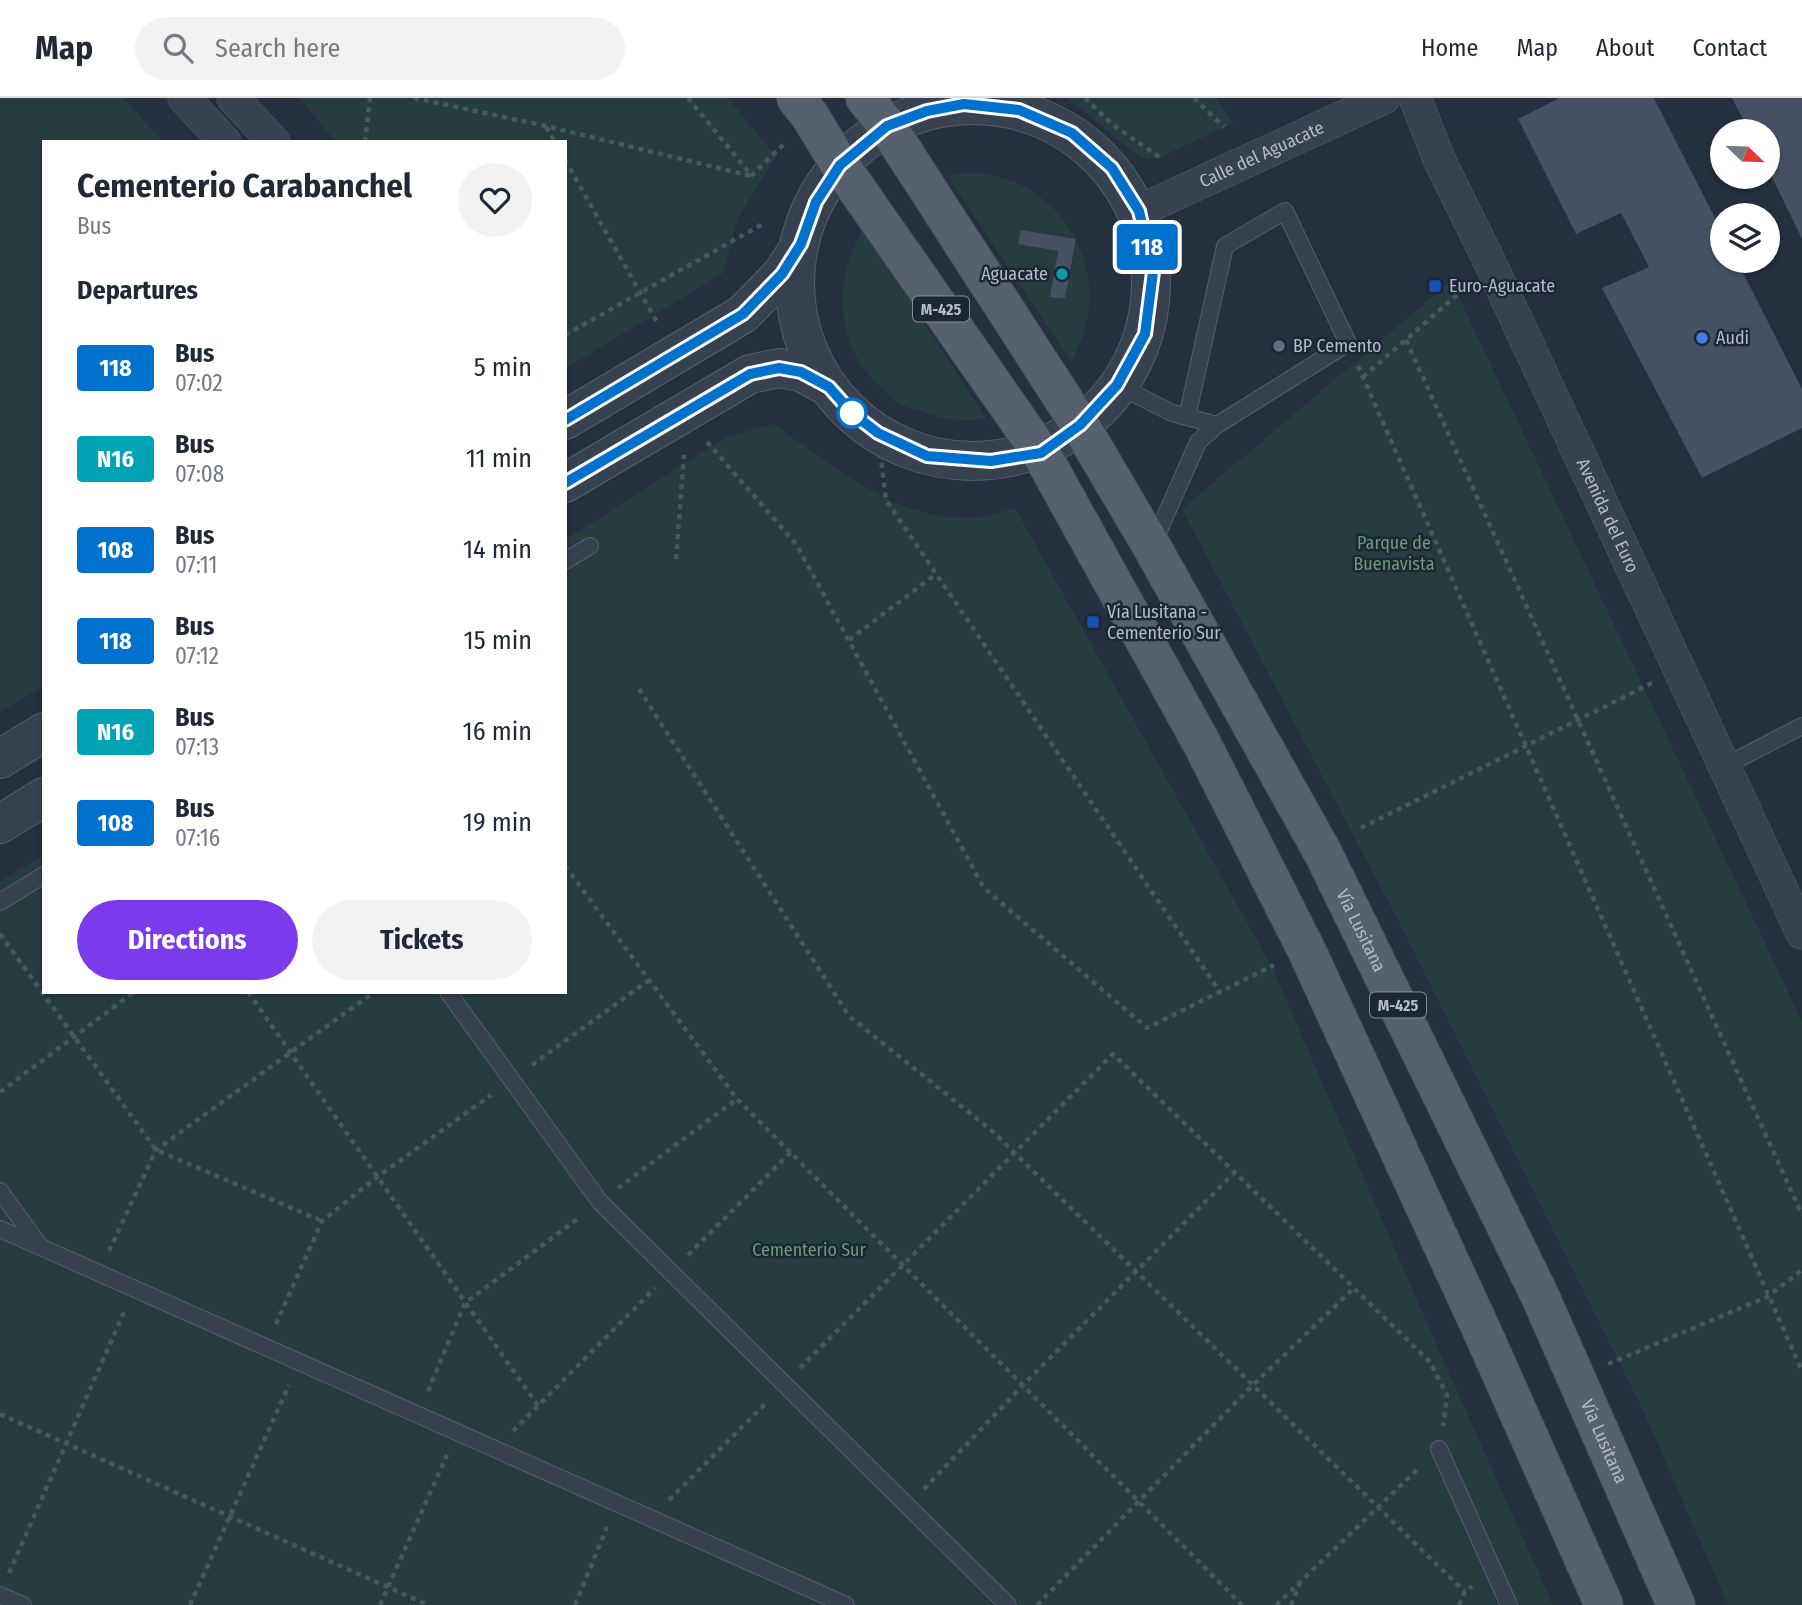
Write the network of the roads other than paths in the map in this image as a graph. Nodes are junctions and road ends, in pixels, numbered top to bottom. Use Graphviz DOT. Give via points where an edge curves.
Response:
graph roads {
  1 [pos="184,98"];
  2 [pos="233,98"];
  3 [pos="796,98"];
  4 [pos="1384,98"];
  5 [pos="1415,98"];
  6 [pos="876,112"];
  7 [pos="223,140"];
  8 [pos="272,140"];
  9 [pos="840,165"];
  10 [pos="1139,211"];
  11 [pos="801,244"];
  12 [pos="1117,385"];
  13 [pos="829,387"];
  14 [pos="1187,417"];
  15 [pos="567,419"];
  16 [pos="1080,425"];
  17 [pos="1217,425"];
  18 [pos="1041,453"];
  19 [pos="567,482"];
  20 [pos="590,546"];
  21 [pos="1152,547"];
  22 [pos="567,560"];
  23 [pos="1802,726"];
  24 [pos="42,734"];
  25 [pos="0,759"];
  26 [pos="1725,766"];
  27 [pos="42,798"];
  28 [pos="0,824"];
  29 [pos="42,876"];
  30 [pos="0,902"];
  31 [pos="1802,933"];
  32 [pos="449,994"];
  33 [pos="0,1191"];
  34 [pos="0,1228"];
  35 [pos="40,1247"];
  36 [pos="1439,1449"];
  37 [pos="3,1588"];
  38 [pos="23,1605"];
  39 [pos="846,1605"];
  40 [pos="1008,1605"];
  41 [pos="1508,1605"];
  42 [pos="1604,1605"];
  43 [pos="1676,1605"];
  1 -- 7 [label="street"];
  2 -- 8 [label="street"];
  3 -- 9 [label="main road, M-425"];
  4 -- 10 [label="street, Calle del Aguacate"];
  5 -- 26 [label="street, Avenida del Euro" via="1439,159"];
  6 -- 9 [label="street"];
  6 -- 10 [label="street" via="927,111 964,104 1019,110 1072,133 1112,168"];
  6 -- 16 [label="main road, M-425"];
  9 -- 11 [label="street" via="816,202"];
  9 -- 18 [label="main road, M-425"];
  10 -- 12 [label="street" via="1153,272 1147,322"];
  11 -- 13 [label="street" via="793,281 796,320 807,351"];
  11 -- 15 [label="street" via="782,274 743,314"];
  12 -- 14 [label="lane"];
  12 -- 16 [label="street"];
  13 -- 18 [label="street" via="878,433 927,456 991,461"];
  13 -- 19 [label="street" via="801,372 779,368 750,374"];
  14 -- 17 [label="lane"];
  14 -- 17 [label="lane" via="1224,246 1285,211 1348,343"];
  16 -- 18 [label="street"];
  16 -- 21 [label="main road, Vía Lusitana / M-425"];
  17 -- 21 [label="lane" via="1198,442"];
  18 -- 42 [label="main road, M-425" via="1201,742 1306,949"];
  20 -- 22 [label="lane"];
  21 -- 43 [label="main road, Vía Lusitana / M-425" via="1323,853 1540,1296"];
  23 -- 26 [label="lane"];
  24 -- 25 [label="street"];
  26 -- 31 [label="street, Avenida del Euro"];
  27 -- 28 [label="street"];
  29 -- 30 [label="lane"];
  32 -- 40 [label="lane" via="600,1202"];
  33 -- 35 [label="lane"];
  34 -- 35 [label="lane"];
  35 -- 39 [label="lane"];
  36 -- 41 [label="lane"];
  37 -- 38 [label="lane"];
}
